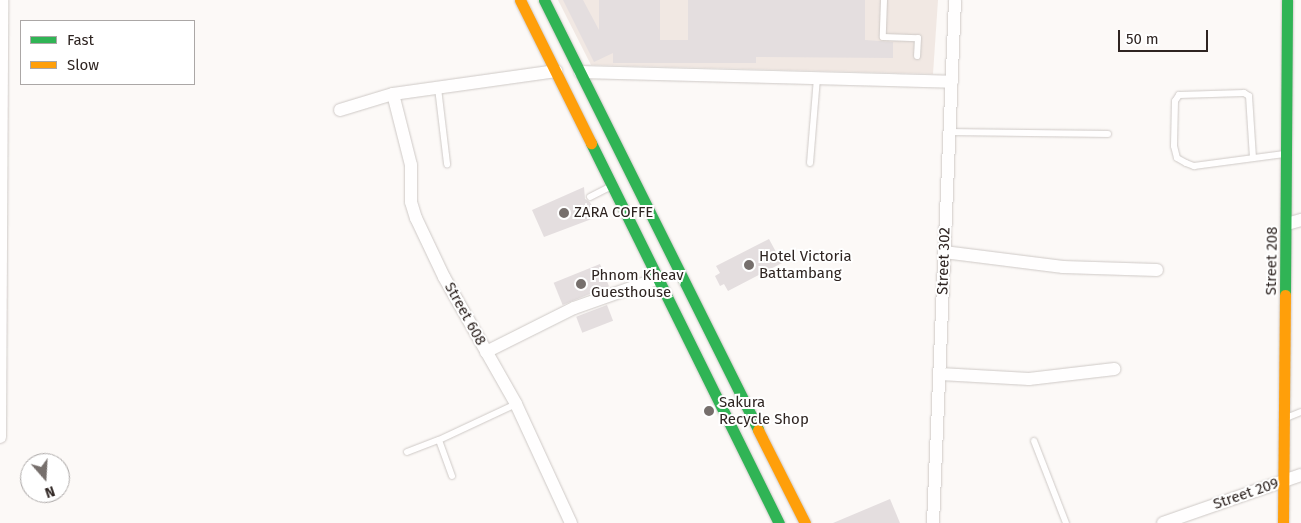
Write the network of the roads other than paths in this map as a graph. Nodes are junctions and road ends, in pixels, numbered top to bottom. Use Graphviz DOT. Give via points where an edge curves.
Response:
graph roads {
  1 [pos="2,0"];
  2 [pos="520,0"];
  3 [pos="544,0"];
  4 [pos="884,0"];
  5 [pos="955,0"];
  6 [pos="1287,0"];
  7 [pos="917,56"];
  8 [pos="556,71"];
  9 [pos="580,72"];
  10 [pos="817,78"];
  11 [pos="952,82"];
  12 [pos="438,88"];
  13 [pos="393,94"];
  14 [pos="340,110"];
  15 [pos="950,132"];
  16 [pos="1108,134"];
  17 [pos="1287,154"];
  18 [pos="1253,158"];
  19 [pos="810,163"];
  20 [pos="447,164"];
  21 [pos="613,186"];
  22 [pos="590,197"];
  23 [pos="1301,220"];
  24 [pos="1287,224"];
  25 [pos="944,252"];
  26 [pos="1157,270"];
  27 [pos="659,278"];
  28 [pos="1,281"];
  29 [pos="0,344"];
  30 [pos="486,352"];
  31 [pos="1114,369"];
  32 [pos="940,374"];
  33 [pos="516,404"];
  34 [pos="1301,412"];
  35 [pos="1285,418"];
  36 [pos="0,437"];
  37 [pos="439,440"];
  38 [pos="1034,441"];
  39 [pos="408,452"];
  40 [pos="1301,475"];
  41 [pos="452,476"];
  42 [pos="1284,481"];
  43 [pos="571,523"];
  44 [pos="779,523"];
  45 [pos="805,523"];
  46 [pos="933,523"];
  47 [pos="1066,523"];
  48 [pos="1163,523"];
  49 [pos="1284,523"];
  1 -- 28 [label="street"];
  2 -- 8 [label="main road"];
  3 -- 9 [label="main road"];
  4 -- 7 [label="lane" via="883,37 918,38"];
  5 -- 11 [label="street, Street 302"];
  6 -- 17 [label="main road, Street 208"];
  8 -- 12 [label="street"];
  8 -- 21 [label="main road"];
  9 -- 10 [label="street"];
  9 -- 45 [label="main road"];
  10 -- 11 [label="street"];
  10 -- 19 [label="lane"];
  11 -- 15 [label="street, Street 302"];
  12 -- 13 [label="street"];
  12 -- 20 [label="lane"];
  13 -- 14 [label="street"];
  13 -- 30 [label="street, Street 608" via="411,165 411,202 416,218"];
  15 -- 16 [label="lane"];
  15 -- 25 [label="street, Street 302"];
  17 -- 18 [label="lane"];
  17 -- 24 [label="main road, Street 208"];
  18 -- 18 [label="lane" via="1194,166 1178,158 1174,146 1179,95 1244,93 1249,96"];
  21 -- 22 [label="lane"];
  21 -- 27 [label="main road"];
  23 -- 24 [label="street"];
  24 -- 35 [label="main road, Street 208"];
  25 -- 26 [label="street" via="1063,267"];
  25 -- 32 [label="street, Street 302"];
  27 -- 30 [label="street" via="574,308"];
  27 -- 44 [label="main road"];
  28 -- 29 [label="street"];
  29 -- 36 [label="street"];
  30 -- 33 [label="street, Street 608"];
  31 -- 32 [label="street" via="1029,379"];
  32 -- 46 [label="street, Street 302"];
  33 -- 37 [label="lane"];
  33 -- 43 [label="street, Street 608"];
  34 -- 35 [label="lane"];
  35 -- 42 [label="main road, Street 208"];
  37 -- 39 [label="lane"];
  37 -- 41 [label="lane"];
  38 -- 47 [label="lane"];
  40 -- 42 [label="street, Street 209"];
  42 -- 48 [label="street, Street 209"];
  42 -- 49 [label="main road, Street 208"];
}
